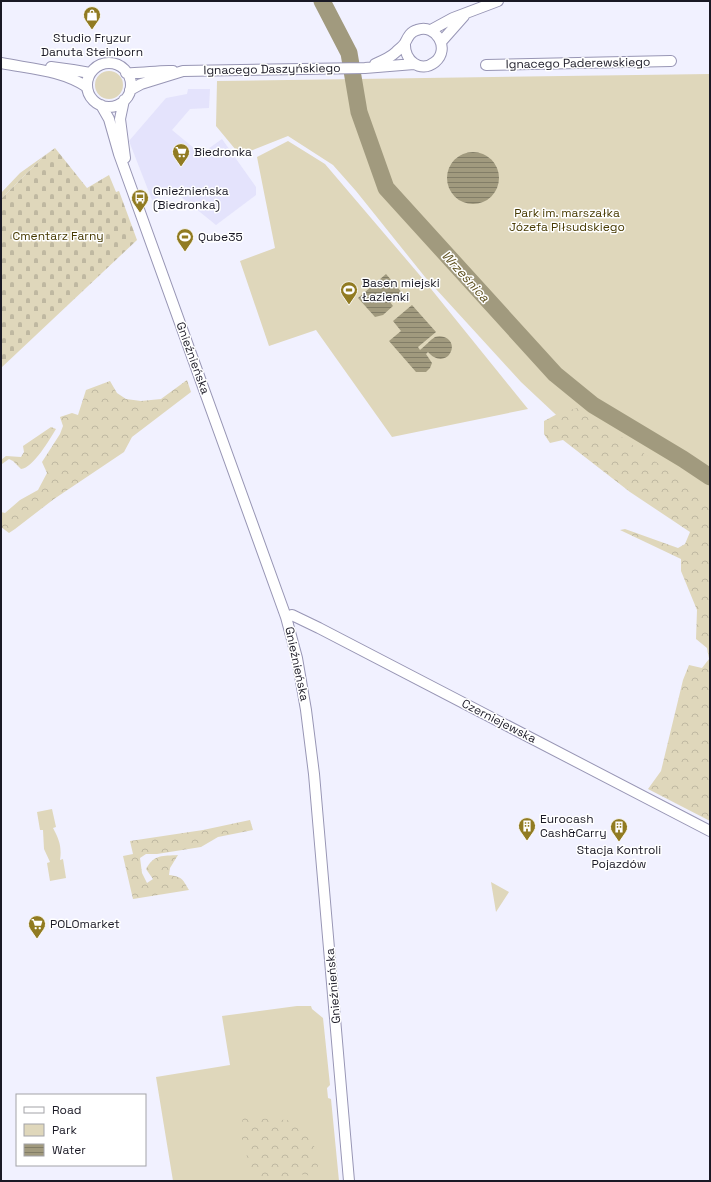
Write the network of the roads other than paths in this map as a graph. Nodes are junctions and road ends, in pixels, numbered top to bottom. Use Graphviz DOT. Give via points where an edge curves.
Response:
graph roads {
  1 [pos="498,1"];
  2 [pos="467,13"];
  3 [pos="431,30"];
  4 [pos="441,42"];
  5 [pos="405,43"];
  6 [pos="671,61"];
  7 [pos="1,63"];
  8 [pos="414,64"];
  9 [pos="486,65"];
  10 [pos="35,68"];
  11 [pos="366,68"];
  12 [pos="126,72"];
  13 [pos="179,72"];
  14 [pos="90,74"];
  15 [pos="87,87"];
  16 [pos="130,90"];
  17 [pos="124,100"];
  18 [pos="101,105"];
  19 [pos="126,174"];
  20 [pos="286,617"];
  21 [pos="710,831"];
  22 [pos="349,1181"];
  1 -- 2 [label="street"];
  2 -- 3 [label="street"];
  2 -- 4 [label="street"];
  3 -- 4 [label="street"];
  3 -- 5 [label="street" via="415,30"];
  4 -- 8 [label="street" via="438,59 427,66"];
  5 -- 8 [label="street" via="406,55"];
  5 -- 11 [label="street, Ignacego Daszyńskiego" via="395,53"];
  6 -- 9 [label="street, Ignacego Paderewskiego"];
  7 -- 10 [label="street"];
  8 -- 11 [label="street, Ignacego Daszyńskiego"];
  10 -- 14 [label="street" via="56,67"];
  10 -- 15 [label="street" via="70,78"];
  11 -- 13 [label="street, Ignacego Daszyńskiego"];
  12 -- 13 [label="street, Ignacego Daszyńskiego"];
  12 -- 14 [label="street" via="110,63 99,66"];
  12 -- 16 [label="street"];
  13 -- 16 [label="street, Ignacego Daszyńskiego"];
  14 -- 15 [label="street"];
  15 -- 18 [label="street" via="91,98"];
  16 -- 17 [label="street"];
  17 -- 18 [label="street" via="113,106"];
  17 -- 19 [label="street, Gnieźnieńska" via="120,119"];
  18 -- 19 [label="street, Gnieźnieńska" via="109,119"];
  19 -- 20 [label="street, Gnieźnieńska"];
  20 -- 21 [label="street, Czerniejewska" via="292,615 319,628"];
  20 -- 22 [label="street, Gnieźnieńska" via="297,658 314,774"];
}
